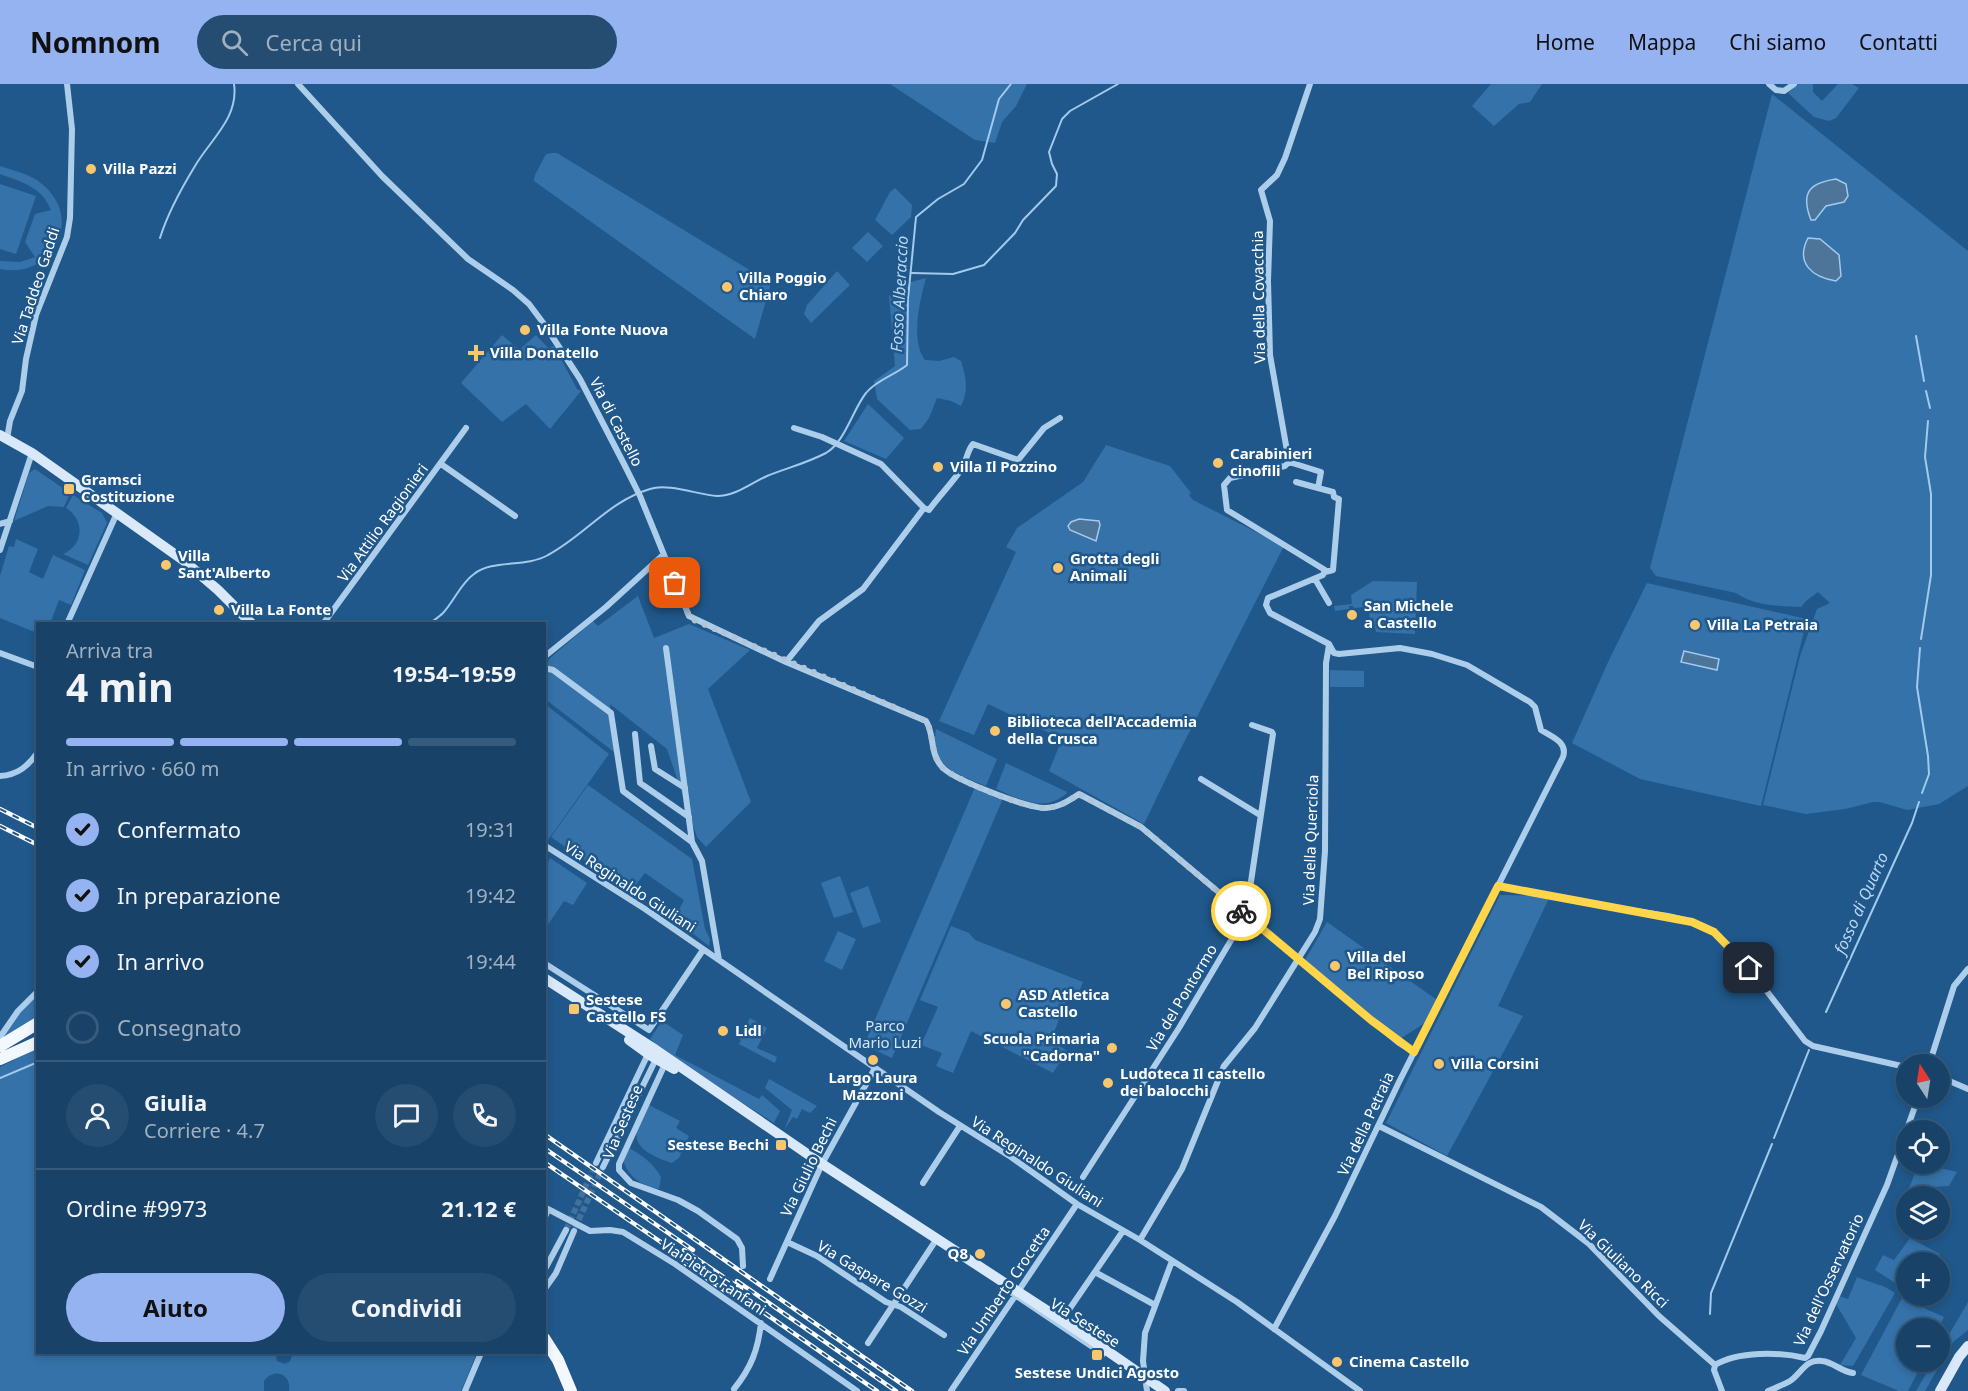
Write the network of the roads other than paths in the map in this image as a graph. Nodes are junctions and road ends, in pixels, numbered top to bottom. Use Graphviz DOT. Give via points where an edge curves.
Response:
graph roads {
  1 [pos="67,84"];
  2 [pos="298,84"];
  3 [pos="1310,84"];
  4 [pos="1769,84"];
  5 [pos="1794,84"];
  6 [pos="1060,418"];
  7 [pos="466,428"];
  8 [pos="794,428"];
  9 [pos="2,435"];
  10 [pos="32,453"];
  11 [pos="1289,462"];
  12 [pos="441,464"];
  13 [pos="1296,482"];
  14 [pos="1318,488"];
  15 [pos="924,508"];
  16 [pos="117,513"];
  17 [pos="514,516"];
  18 [pos="10,521"];
  19 [pos="0,524"];
  20 [pos="4,529"];
  21 [pos="0,550"];
  22 [pos="663,555"];
  23 [pos="1325,572"];
  24 [pos="1315,579"];
  25 [pos="1329,603"];
  26 [pos="68,622"];
  27 [pos="250,622"];
  28 [pos="324,622"];
  29 [pos="1329,644"];
  30 [pos="666,648"];
  31 [pos="0,653"];
  32 [pos="546,655"];
  33 [pos="786,662"];
  34 [pos="36,666"];
  35 [pos="546,668"];
  36 [pos="1252,725"];
  37 [pos="635,734"];
  38 [pos="651,746"];
  39 [pos="36,755"];
  40 [pos="3,776"];
  41 [pos="1200,779"];
  42 [pos="685,788"];
  43 [pos="1260,814"];
  44 [pos="689,817"];
  45 [pos="692,842"];
  46 [pos="546,846"];
  47 [pos="1498,886"];
  48 [pos="1246,915"];
  49 [pos="703,950"];
  50 [pos="1297,959"];
  51 [pos="719,960"];
  52 [pos="546,964"];
  53 [pos="1968,969"];
  54 [pos="546,979"];
  55 [pos="36,993"];
  56 [pos="594,1010"];
  57 [pos="36,1024"];
  58 [pos="629,1032"];
  59 [pos="0,1037"];
  60 [pos="36,1043"];
  61 [pos="0,1047"];
  62 [pos="16,1051"];
  63 [pos="1414,1052"];
  64 [pos="1932,1054"];
  65 [pos="655,1058"];
  66 [pos="0,1059"];
  67 [pos="1896,1065"];
  68 [pos="683,1068"];
  69 [pos="875,1068"];
  70 [pos="1950,1081"];
  71 [pos="1968,1089"];
  72 [pos="736,1105"];
  73 [pos="1914,1108"];
  74 [pos="960,1126"];
  75 [pos="1379,1126"];
  76 [pos="596,1163"];
  77 [pos="822,1164"];
  78 [pos="603,1167"];
  79 [pos="1083,1177"];
  80 [pos="923,1183"];
  81 [pos="1077,1204"];
  82 [pos="546,1209"];
  83 [pos="566,1230"];
  84 [pos="574,1231"];
  85 [pos="1124,1231"];
  86 [pos="936,1240"];
  87 [pos="1140,1240"];
  88 [pos="786,1242"];
  89 [pos="1172,1262"];
  90 [pos="743,1266"];
  91 [pos="546,1267"];
  92 [pos="1095,1272"];
  93 [pos="770,1280"];
  94 [pos="546,1287"];
  95 [pos="1017,1294"];
  96 [pos="894,1304"];
  97 [pos="1155,1305"];
  98 [pos="1066,1314"];
  99 [pos="761,1323"];
  100 [pos="1274,1329"];
  101 [pos="944,1335"];
  102 [pos="546,1341"];
  103 [pos="868,1343"];
  104 [pos="1968,1346"];
  105 [pos="481,1354"];
  106 [pos="1715,1365"];
  107 [pos="1853,1373"];
  108 [pos="1144,1376"];
  109 [pos="734,1389"];
  110 [pos="465,1391"];
  111 [pos="571,1391"];
  112 [pos="857,1391"];
  113 [pos="951,1391"];
  114 [pos="1147,1391"];
  115 [pos="1165,1391"];
  116 [pos="1178,1391"];
  117 [pos="1184,1391"];
  118 [pos="1360,1391"];
  119 [pos="1722,1391"];
  120 [pos="1768,1391"];
  121 [pos="1940,1391"];
  1 -- 9 [label="street, Via Taddeo Gaddi" via="72,129 68,237 36,315 22,391"];
  2 -- 22 [label="street, Via di Castello" via="382,176 468,259 528,304 580,379 639,493"];
  3 -- 11 [label="street, Via della Covacchia" via="1285,158 1277,175 1261,190 1270,221 1270,355"];
  4 -- 5 [label="street" via="1784,91"];
  6 -- 15 [label="street" via="1044,428 1018,460 973,444 964,465 941,496 930,510"];
  7 -- 12 [label="street, Via Attilio Ragionieri"];
  8 -- 15 [label="street" via="886,467"];
  9 -- 10 [label="main road"];
  10 -- 16 [label="main road"];
  10 -- 18 [label="street"];
  11 -- 14 [label="street" via="1321,472"];
  11 -- 23 [label="street" via="1230,478 1224,485 1227,510"];
  12 -- 17 [label="street, Via Attilio Ragionieri"];
  12 -- 28 [label="street, Via Attilio Ragionieri"];
  13 -- 14 [label="street"];
  14 -- 23 [label="street" via="1334,492 1339,499 1333,570"];
  15 -- 33 [label="street" via="863,589 819,621"];
  16 -- 26 [label="street"];
  16 -- 27 [label="main road" via="192,567"];
  18 -- 19 [label="street"];
  18 -- 20 [label="street"];
  20 -- 21 [label="street"];
  22 -- 32 [label="street"];
  22 -- 33 [label="street, Via di Castello" via="689,616"];
  23 -- 24 [label="street"];
  24 -- 25 [label="street"];
  24 -- 29 [label="street" via="1268,598 1266,605 1270,613"];
  29 -- 47 [label="street, Via della Petraia" via="1334,653 1340,654 1400,648 1467,665 1530,702 1541,730 1562,743 1564,753"];
  29 -- 50 [label="street, Via della Querciola" via="1320,919"];
  30 -- 42 [label="street"];
  31 -- 34 [label="street"];
  33 -- 48 [label="street, Via di Castello" via="926,721 937,760 955,776 1035,808 1058,806 1079,794 1141,827"];
  35 -- 45 [label="street" via="611,713 623,791"];
  36 -- 43 [label="street, Via del Pontormo" via="1273,734"];
  37 -- 44 [label="street" via="640,783"];
  38 -- 42 [label="street" via="655,769"];
  39 -- 40 [label="street" via="26,768"];
  41 -- 43 [label="street"];
  42 -- 44 [label="street"];
  43 -- 48 [label="street, Via del Pontormo"];
  44 -- 45 [label="street"];
  45 -- 51 [label="street" via="702,861"];
  46 -- 49 [label="street, Via Reginaldo Giuliani"];
  47 -- 63 [label="street, Via della Petraia"];
  47 -- 67 [label="street" via="1692,922 1714,932 1749,968 1805,1041"];
  48 -- 50 [label="street"];
  48 -- 79 [label="street, Via del Pontormo"];
  49 -- 51 [label="street, Via Reginaldo Giuliani"];
  49 -- 52 [label="street, Via Reginaldo Giuliani" via="649,1030"];
  50 -- 63 [label="street"];
  50 -- 87 [label="street, Via della Querciola" via="1254,1028 1224,1066 1182,1169"];
  51 -- 69 [label="street, Via Reginaldo Giuliani"];
  53 -- 64 [label="street" via="1954,986"];
  54 -- 56 [label="main road, Via Sestese"];
  55 -- 59 [label="street"];
  56 -- 58 [label="main road, Via Sestese"];
  56 -- 65 [label="main road, Via Sestese"];
  57 -- 61 [label="main road"];
  58 -- 65 [label="street"];
  58 -- 68 [label="main road, Via Sestese"];
  60 -- 62 [label="main road"];
  61 -- 62 [label="street"];
  62 -- 66 [label="main road"];
  63 -- 75 [label="street, Via della Petraia"];
  65 -- 68 [label="street"];
  65 -- 72 [label="main road, Via Sestese"];
  65 -- 76 [label="street"];
  65 -- 78 [label="street"];
  65 -- 90 [label="street, Via Sestese" via="619,1170 631,1183 678,1200 734,1236 741,1243"];
  68 -- 72 [label="main road, Via Sestese"];
  69 -- 74 [label="street, Via Reginaldo Giuliani"];
  69 -- 77 [label="street, Via Giulio Bechi"];
  70 -- 71 [label="street"];
  72 -- 77 [label="main road, Via Sestese"];
  73 -- 106 [label="street, Via dell'Osservatorio" via="1887,1185 1808,1356 1739,1357"];
  74 -- 80 [label="street"];
  74 -- 81 [label="street, Via Reginaldo Giuliani"];
  75 -- 100 [label="street, Via della Petraia"];
  75 -- 106 [label="street, Via Giuliano Ricci" via="1541,1207 1588,1243 1659,1316"];
  77 -- 86 [label="main road, Via Sestese"];
  77 -- 88 [label="street, Via Giulio Bechi"];
  81 -- 85 [label="street, Via Reginaldo Giuliani"];
  81 -- 95 [label="street, Via Umberto Crocetta"];
  82 -- 99 [label="street, Via Pietro Fanfani" via="590,1231 623,1232"];
  83 -- 91 [label="street"];
  84 -- 94 [label="street"];
  85 -- 87 [label="street, Via Reginaldo Giuliani"];
  85 -- 92 [label="street"];
  86 -- 95 [label="main road, Via Sestese"];
  86 -- 96 [label="street"];
  87 -- 89 [label="street, Via Reginaldo Giuliani"];
  88 -- 93 [label="street, Via Giulio Bechi"];
  88 -- 96 [label="street, Via Gaspare Gozzi" via="817,1256"];
  89 -- 97 [label="street"];
  89 -- 100 [label="street, Via Reginaldo Giuliani"];
  92 -- 97 [label="street"];
  92 -- 98 [label="street"];
  95 -- 108 [label="main road, Via Sestese"];
  95 -- 113 [label="street, Via Umberto Crocetta"];
  96 -- 101 [label="street, Via Gaspare Gozzi"];
  96 -- 103 [label="street"];
  97 -- 108 [label="street" via="1144,1340"];
  99 -- 109 [label="street" via="754,1357 747,1374"];
  99 -- 112 [label="street, Via Pietro Fanfani"];
  100 -- 118 [label="street, Via Reginaldo Giuliani"];
  102 -- 111 [label="main road"];
  104 -- 121 [label="main road"];
  105 -- 110 [label="street"];
  106 -- 119 [label="street"];
  107 -- 120 [label="street" via="1824,1361 1813,1361 1791,1380"];
  108 -- 114 [label="street"];
  108 -- 115 [label="main road, Via Sestese"];
  116 -- 117 [label="street"];
}
